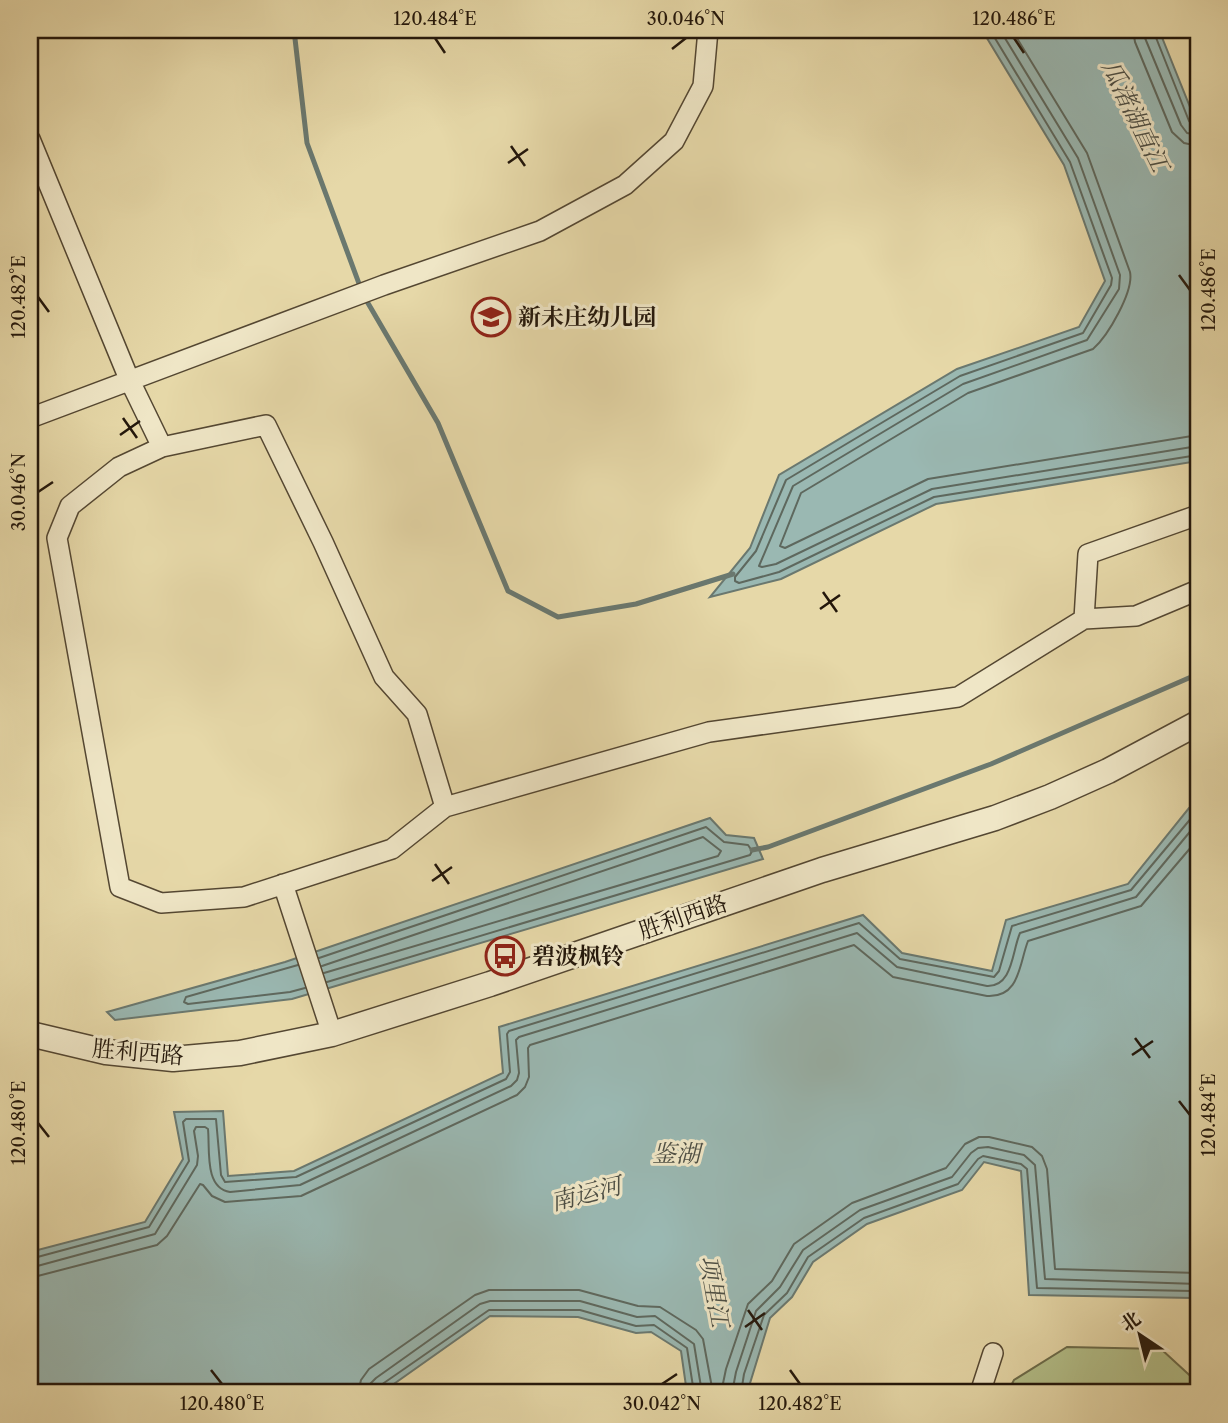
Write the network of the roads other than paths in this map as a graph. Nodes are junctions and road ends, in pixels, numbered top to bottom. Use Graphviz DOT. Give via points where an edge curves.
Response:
graph roads {
  1 [pos="708,30"];
  2 [pos="30,139"];
  3 [pos="130,379"];
  4 [pos="30,418"];
  5 [pos="162,447"];
  6 [pos="1198,515"];
  7 [pos="1198,590"];
  8 [pos="1084,619"];
  9 [pos="1198,723"];
  10 [pos="445,807"];
  11 [pos="283,884"];
  12 [pos="30,1034"];
  13 [pos="332,1034"];
  14 [pos="993,1353"];
  15 [pos="980,1393"];
  1 -- 3 [label="street" via="704,86 674,141 625,185 540,231"];
  2 -- 3 [label="street"];
  3 -- 4 [label="street"];
  3 -- 5 [label="street"];
  5 -- 10 [label="street" via="266,425 384,677 417,714"];
  5 -- 11 [label="street" via="119,467 69,506 57,538 120,887 161,903 244,897"];
  6 -- 8 [label="street" via="1088,554"];
  7 -- 8 [label="street" via="1136,616"];
  8 -- 10 [label="street" via="958,697 709,732"];
  9 -- 13 [label="street, 胜利西路" via="1108,771 995,818 822,870"];
  10 -- 11 [label="street" via="392,849"];
  11 -- 13 [label="street"];
  12 -- 13 [label="street, 胜利西路" via="106,1052 173,1059 240,1053"];
  14 -- 15 [label="street"];
}
